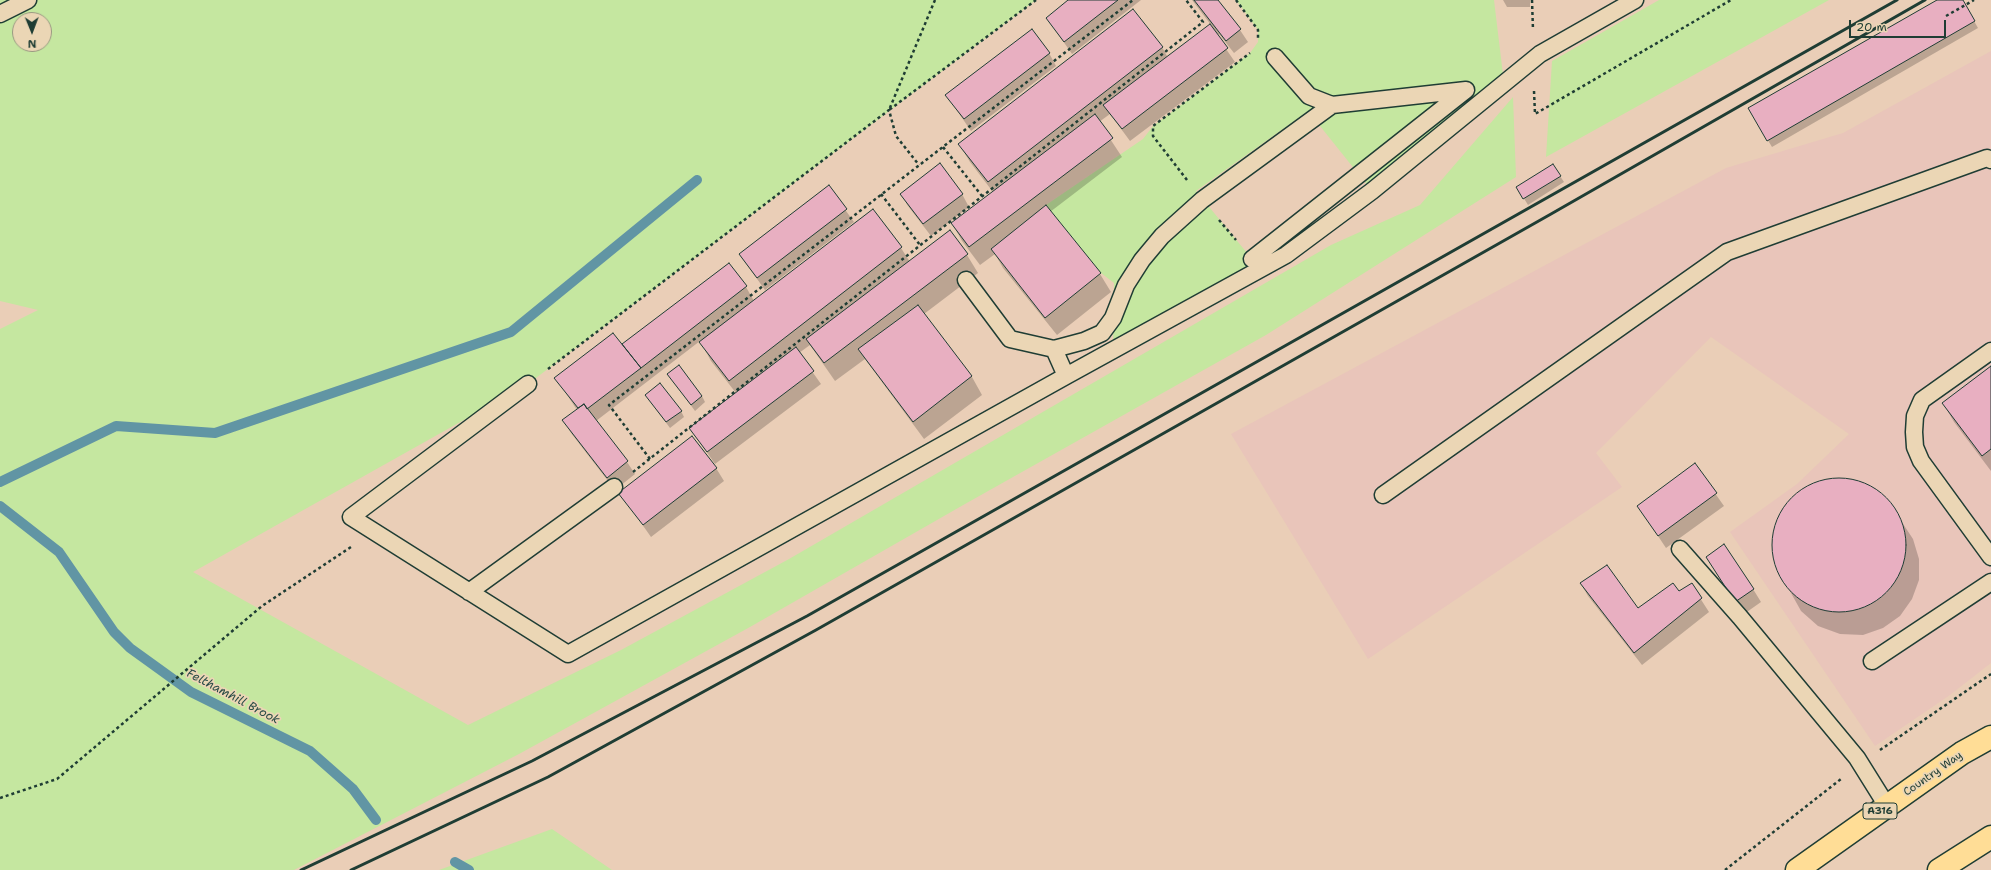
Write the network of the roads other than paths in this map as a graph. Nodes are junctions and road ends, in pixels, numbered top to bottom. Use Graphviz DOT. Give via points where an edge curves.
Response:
graph roads {
  1 [pos="28,0"];
  2 [pos="1635,0"];
  3 [pos="1614,6"];
  4 [pos="0,14"];
  5 [pos="1275,57"];
  6 [pos="1332,105"];
  7 [pos="1991,160"];
  8 [pos="1252,259"];
  9 [pos="966,280"];
  10 [pos="1113,318"];
  11 [pos="1054,349"];
  12 [pos="1113,350"];
  13 [pos="1991,351"];
  14 [pos="1066,376"];
  15 [pos="528,384"];
  16 [pos="614,487"];
  17 [pos="1383,495"];
  18 [pos="1680,549"];
  19 [pos="1991,557"];
  20 [pos="1991,582"];
  21 [pos="470,592"];
  22 [pos="1872,661"];
  23 [pos="1991,722"];
  24 [pos="1991,737"];
  25 [pos="1962,753"];
  26 [pos="1887,806"];
  27 [pos="1991,837"];
  28 [pos="1797,870"];
  29 [pos="1939,870"];
  1 -- 4 [label="lane"];
  2 -- 3 [label="lane"];
  3 -- 12 [label="lane" via="1540,54 1372,191 1286,255"];
  5 -- 6 [label="lane" via="1309,96"];
  6 -- 8 [label="lane" via="1466,90"];
  6 -- 10 [label="lane" via="1202,200 1162,236 1126,285"];
  7 -- 17 [label="lane" via="1987,158 1727,252"];
  9 -- 11 [label="lane" via="1010,339"];
  10 -- 11 [label="lane" via="1102,333"];
  10 -- 12 [label="lane"];
  11 -- 14 [label="lane"];
  12 -- 14 [label="lane"];
  13 -- 19 [label="lane" via="1922,400 1915,416 1914,432 1915,447 1921,461"];
  14 -- 21 [label="lane" via="568,654"];
  15 -- 21 [label="lane" via="351,517"];
  16 -- 21 [label="lane"];
  18 -- 26 [label="lane" via="1861,763"];
  20 -- 22 [label="lane"];
  23 -- 25 [label="highway"];
  24 -- 25 [label="highway, Country Way / A316"];
  25 -- 26 [label="highway, Country Way / A316"];
  26 -- 28 [label="highway, Country Way / A316"];
  27 -- 29 [label="highway"];
}
